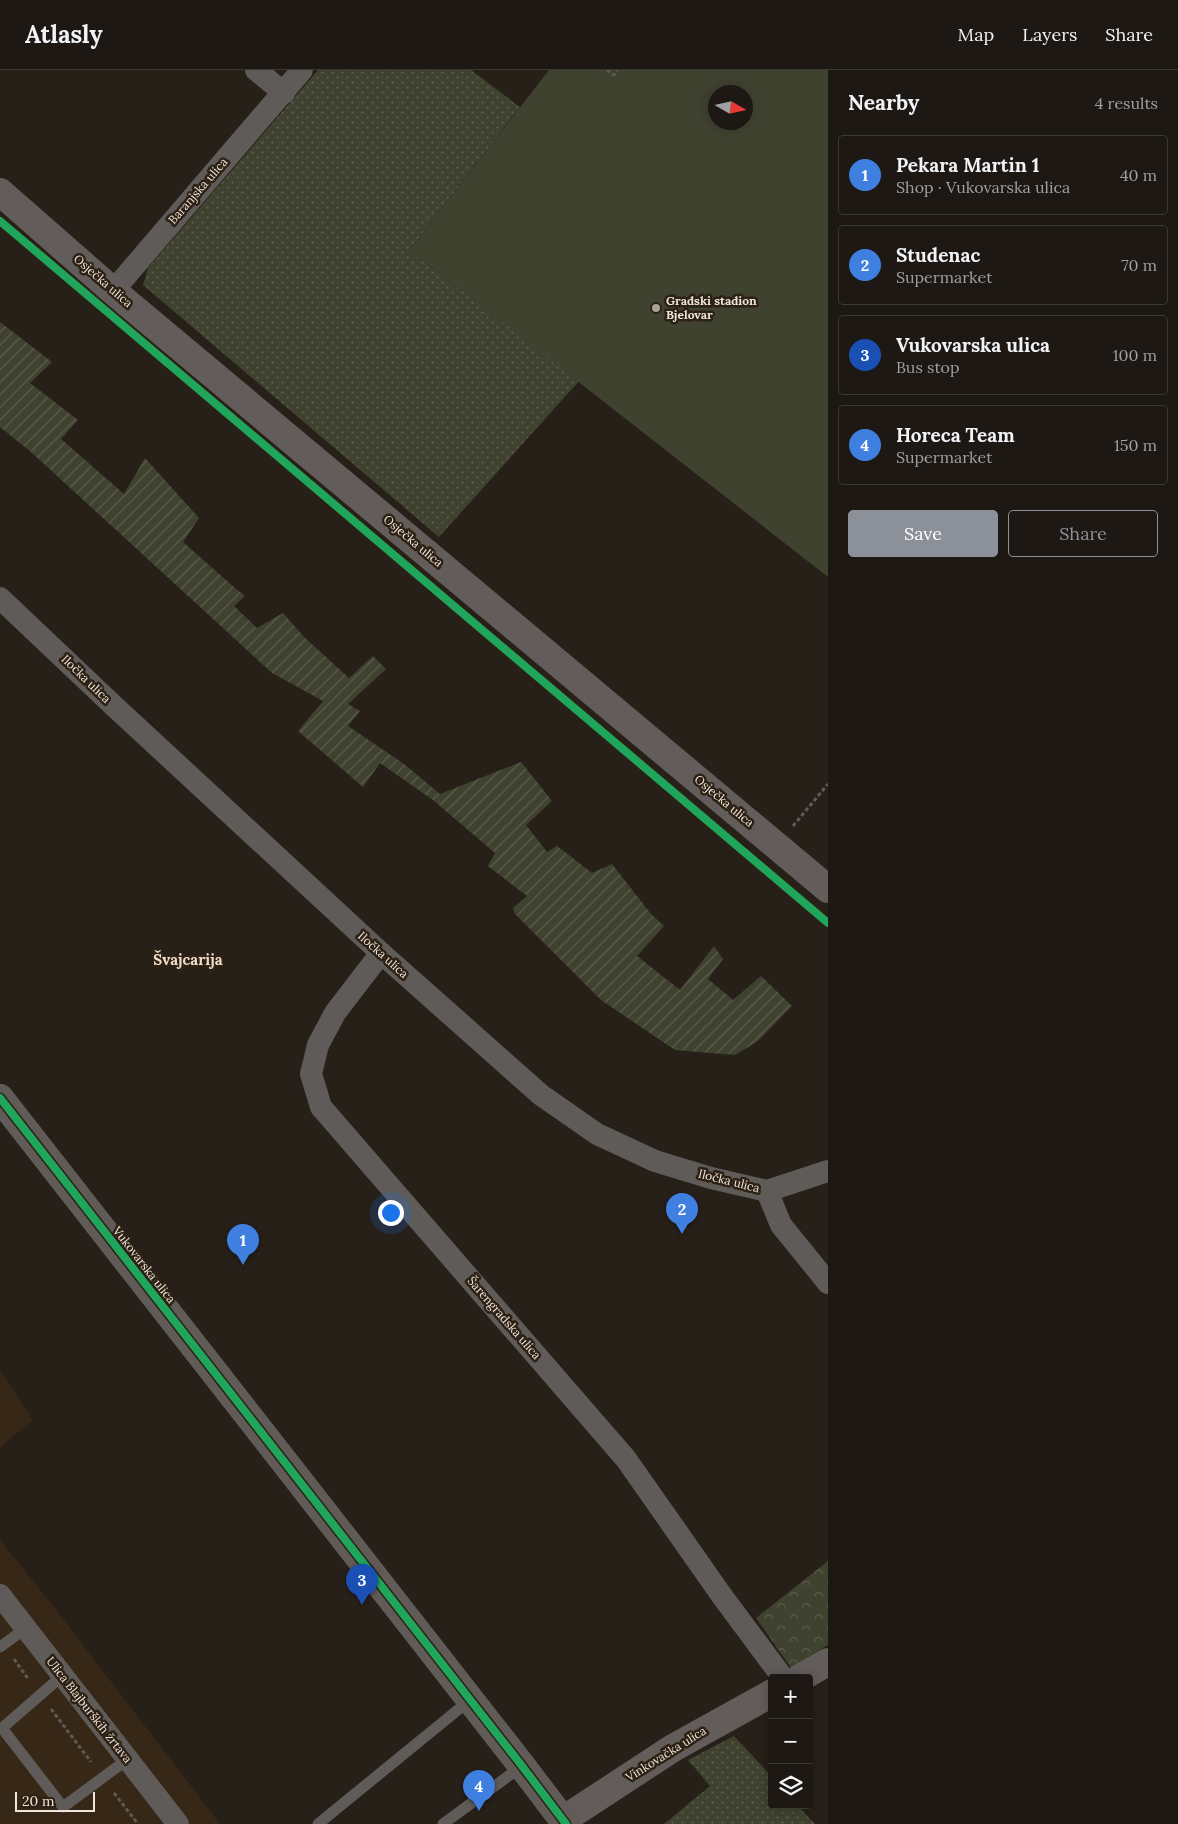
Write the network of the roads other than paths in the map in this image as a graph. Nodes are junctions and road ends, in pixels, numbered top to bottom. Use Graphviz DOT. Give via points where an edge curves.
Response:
graph roads {
  1 [pos="256,70"];
  2 [pos="302,70"];
  3 [pos="284,93"];
  4 [pos="0,192"];
  5 [pos="113,290"];
  6 [pos="0,598"];
  7 [pos="828,889"];
  8 [pos="381,953"];
  9 [pos="0,1098"];
  10 [pos="828,1171"];
  11 [pos="767,1191"];
  12 [pos="828,1282"];
  13 [pos="0,1595"];
  14 [pos="26,1628"];
  15 [pos="2,1646"];
  16 [pos="828,1662"];
  17 [pos="780,1674"];
  18 [pos="807,1674"];
  19 [pos="62,1676"];
  20 [pos="768,1695"];
  21 [pos="470,1700"];
  22 [pos="128,1759"];
  23 [pos="522,1766"];
  24 [pos="564,1822"];
  25 [pos="178,1824"];
  26 [pos="319,1824"];
  27 [pos="443,1824"];
  1 -- 3 [label="street"];
  2 -- 3 [label="street, Baranjska ulica"];
  3 -- 5 [label="street, Baranjska ulica"];
  4 -- 5 [label="street, Osječka ulica"];
  5 -- 7 [label="street, Osječka ulica"];
  6 -- 8 [label="street, Iločka ulica"];
  8 -- 11 [label="street, Iločka ulica" via="541,1094 597,1134 655,1161"];
  8 -- 17 [label="street, Šarengradska ulica" via="335,1014 318,1045 311,1074 321,1107 626,1458"];
  9 -- 21 [label="main road, Vukovarska ulica"];
  10 -- 11 [label="street, Iločka ulica"];
  11 -- 12 [label="street" via="781,1224"];
  13 -- 14 [label="street, Ulica Blajburških žrtava"];
  14 -- 15 [label="lane"];
  14 -- 19 [label="street, Ulica Blajburških žrtava"];
  16 -- 18 [label="street"];
  19 -- 22 [label="street, Ulica Blajburških žrtava"];
  19 -- 22 [label="lane" via="2,1728 63,1807"];
  20 -- 24 [label="street, Vinkovačka ulica" via="673,1748"];
  21 -- 23 [label="main road, Vukovarska ulica"];
  21 -- 26 [label="lane"];
  22 -- 25 [label="street, Ulica Blajburških žrtava"];
  23 -- 24 [label="main road, Vukovarska ulica"];
  23 -- 27 [label="lane"];
}
